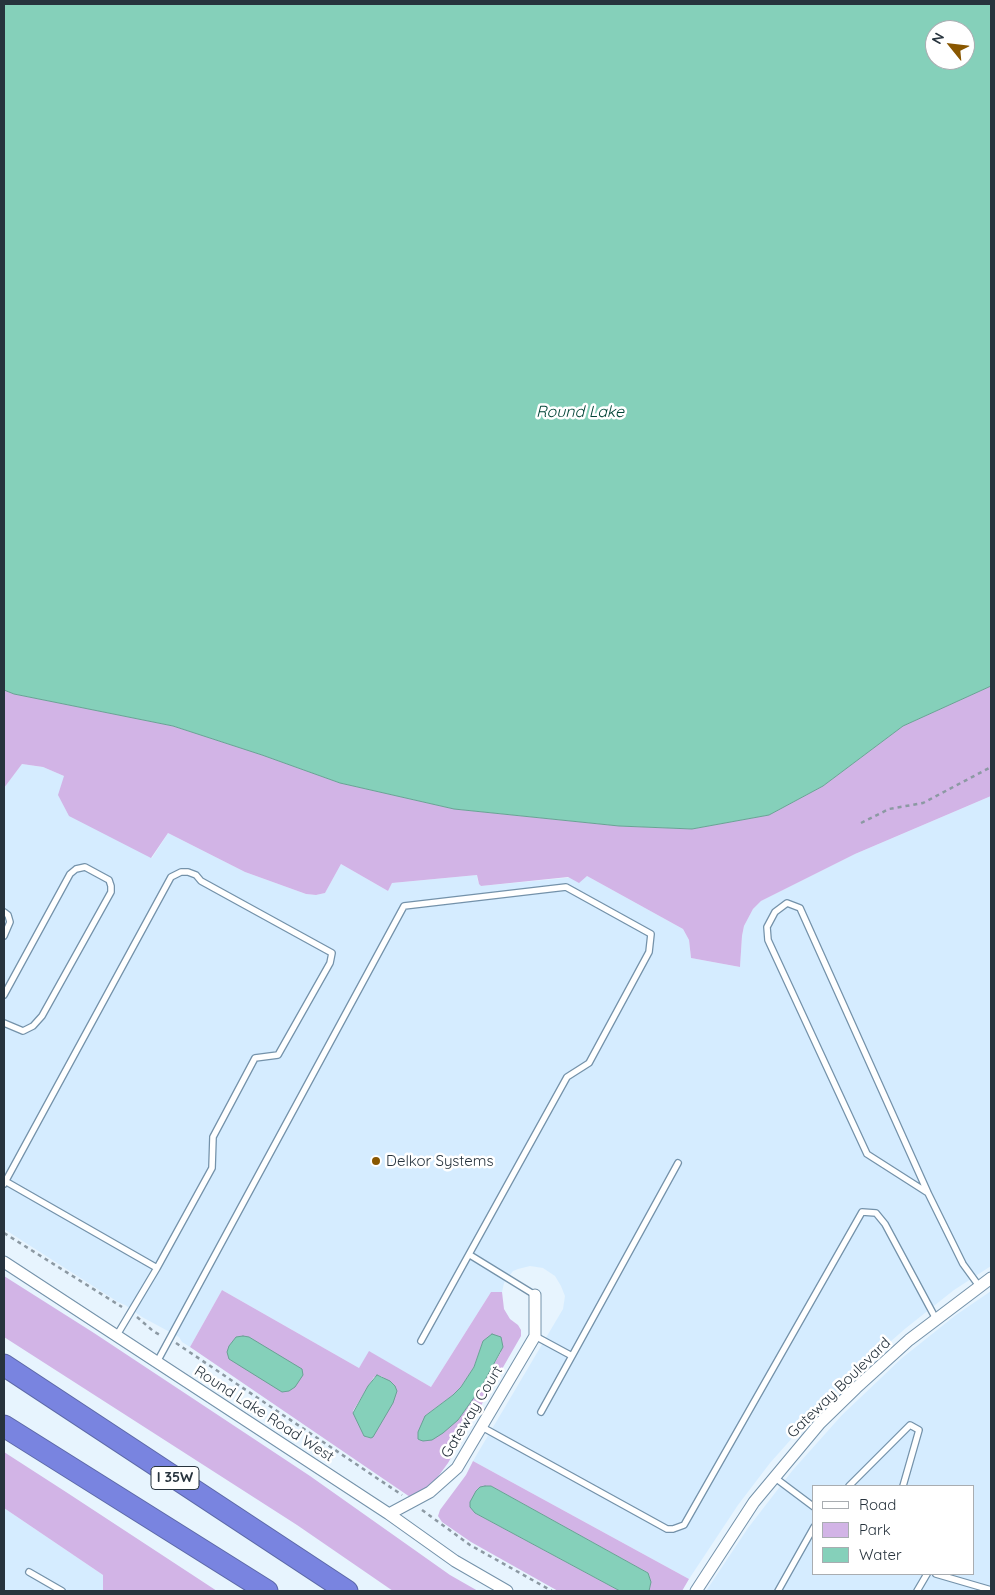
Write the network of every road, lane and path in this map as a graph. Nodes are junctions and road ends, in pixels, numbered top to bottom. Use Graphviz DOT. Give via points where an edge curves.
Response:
graph roads {
  1 [pos="991,767"];
  2 [pos="861,823"];
  3 [pos="4,912"];
  4 [pos="4,936"];
  5 [pos="4,994"];
  6 [pos="4,1023"];
  7 [pos="678,1162"];
  8 [pos="5,1182"];
  9 [pos="928,1193"];
  10 [pos="4,1233"];
  11 [pos="470,1255"];
  12 [pos="4,1262"];
  13 [pos="157,1268"];
  14 [pos="991,1278"];
  15 [pos="979,1286"];
  16 [pos="535,1295"];
  17 [pos="131,1312"];
  18 [pos="936,1319"];
  19 [pos="117,1335"];
  20 [pos="535,1336"];
  21 [pos="169,1340"];
  22 [pos="421,1342"];
  23 [pos="572,1356"];
  24 [pos="157,1362"];
  25 [pos="4,1365"];
  26 [pos="541,1412"];
  27 [pos="4,1426"];
  28 [pos="482,1427"];
  29 [pos="774,1477"];
  30 [pos="850,1485"];
  31 [pos="903,1485"];
  32 [pos="411,1502"];
  33 [pos="812,1506"];
  34 [pos="388,1514"];
  35 [pos="812,1531"];
  36 [pos="29,1572"];
  37 [pos="926,1575"];
  38 [pos="939,1575"];
  39 [pos="991,1590"];
  40 [pos="62,1591"];
  41 [pos="268,1591"];
  42 [pos="346,1591"];
  43 [pos="507,1591"];
  44 [pos="552,1591"];
  45 [pos="696,1591"];
  46 [pos="778,1591"];
  47 [pos="917,1591"];
  1 -- 2 [label="path" via="923,803 889,809"];
  3 -- 4 [label="lane" via="10,922"];
  5 -- 6 [label="lane" via="70,874 85,867 109,880 111,892 42,1016 23,1031"];
  7 -- 23 [label="lane"];
  8 -- 13 [label="lane"];
  8 -- 13 [label="lane" via="171,877 181,872 196,875 201,881 332,953 278,1055 255,1058 213,1137 212,1168"];
  9 -- 9 [label="lane" via="800,908 787,903 775,912 767,927 768,940 866,1154"];
  9 -- 15 [label="lane" via="963,1264"];
  10 -- 17 [label="path"];
  11 -- 16 [label="lane"];
  11 -- 21 [label="lane" via="567,1077 588,1063 649,952 651,934 566,887 404,906"];
  11 -- 22 [label="lane"];
  12 -- 19 [label="street, Round Lake Road West"];
  13 -- 17 [label="lane"];
  14 -- 15 [label="street, Gateway Boulevard"];
  15 -- 18 [label="street, Gateway Boulevard"];
  16 -- 20 [label="street"];
  17 -- 19 [label="lane"];
  17 -- 21 [label="path" via="153,1332"];
  18 -- 28 [label="lane" via="885,1224 876,1213 862,1212 684,1525 672,1530"];
  18 -- 29 [label="street, Gateway Boulevard" via="820,1423"];
  19 -- 24 [label="street, Round Lake Road West"];
  20 -- 23 [label="lane"];
  20 -- 28 [label="street, Gateway Court"];
  21 -- 24 [label="lane"];
  21 -- 32 [label="path"];
  23 -- 26 [label="lane"];
  24 -- 34 [label="street, Round Lake Road West"];
  25 -- 42 [label="highway, I 35W"];
  27 -- 41 [label="highway"];
  28 -- 32 [label="street, Gateway Court" via="457,1468 430,1492"];
  29 -- 33 [label="lane"];
  29 -- 45 [label="street, Gateway Boulevard" via="730,1536"];
  30 -- 31 [label="lane" via="910,1425 919,1430"];
  32 -- 34 [label="street, Gateway Court"];
  32 -- 44 [label="path" via="470,1545"];
  34 -- 43 [label="street, Round Lake Road West" via="455,1561"];
  35 -- 46 [label="lane"];
  36 -- 40 [label="lane"];
  37 -- 47 [label="lane"];
  38 -- 39 [label="lane"];
}
